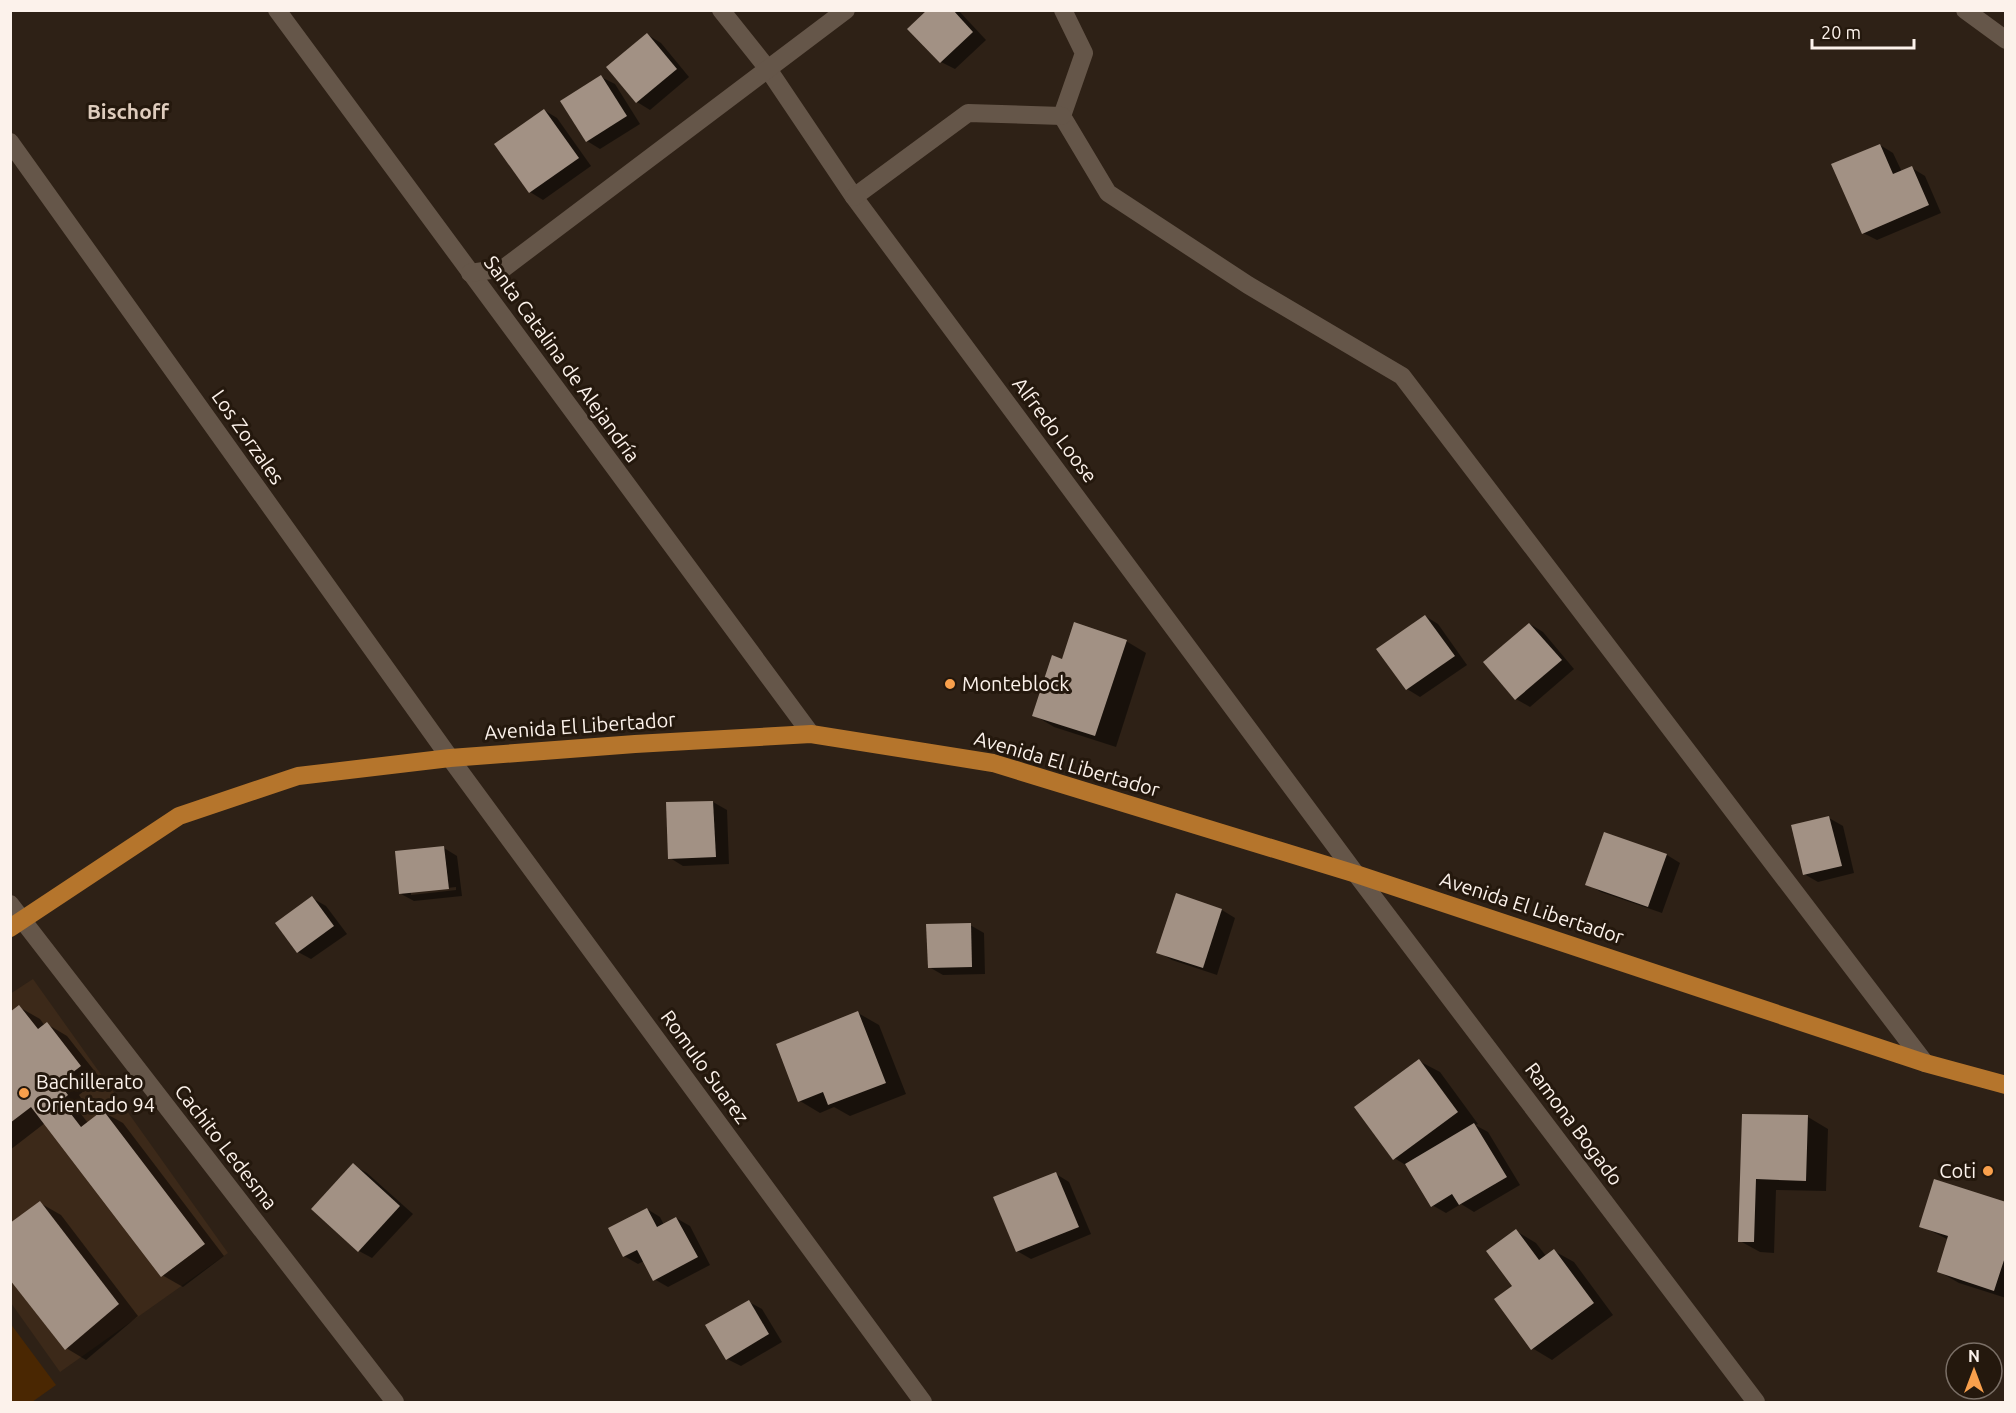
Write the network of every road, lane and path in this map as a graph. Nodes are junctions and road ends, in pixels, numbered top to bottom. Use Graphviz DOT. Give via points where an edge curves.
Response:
graph roads {
  1 [pos="278,10"];
  2 [pos="721,10"];
  3 [pos="846,10"];
  4 [pos="1063,10"];
  5 [pos="1965,10"];
  6 [pos="2006,40"];
  7 [pos="768,69"];
  8 [pos="1062,116"];
  9 [pos="10,142"];
  10 [pos="854,197"];
  11 [pos="471,273"];
  12 [pos="811,734"];
  13 [pos="450,758"];
  14 [pos="1356,874"];
  15 [pos="10,904"];
  16 [pos="16,924"];
  17 [pos="1925,1063"];
  18 [pos="2006,1085"];
  19 [pos="395,1402"];
  20 [pos="923,1402"];
  21 [pos="1756,1402"];
  1 -- 11 [label="street, Santa Catalina de Alejandría"];
  2 -- 7 [label="street, Alfredo Loose"];
  3 -- 7 [label="street"];
  4 -- 8 [label="street" via="1084,53"];
  5 -- 6 [label="street"];
  7 -- 10 [label="street, Alfredo Loose"];
  7 -- 11 [label="street" via="504,268"];
  8 -- 10 [label="street" via="968,113"];
  8 -- 17 [label="street" via="1108,194 1248,285 1402,376"];
  9 -- 13 [label="street, Los Zorzales"];
  10 -- 14 [label="street, Alfredo Loose"];
  11 -- 12 [label="street, Santa Catalina de Alejandría"];
  12 -- 13 [label="main road, Avenida El Libertador"];
  12 -- 14 [label="main road, Avenida El Libertador" via="993,763"];
  13 -- 16 [label="main road, Avenida El Libertador" via="298,776 179,816"];
  13 -- 20 [label="street, Romulo Suarez"];
  14 -- 17 [label="main road, Avenida El Libertador"];
  14 -- 21 [label="street, Ramona Bogado"];
  15 -- 16 [label="street, Cachito Ledesma"];
  16 -- 19 [label="street, Cachito Ledesma"];
  17 -- 18 [label="main road, Avenida El Libertador"];
}
